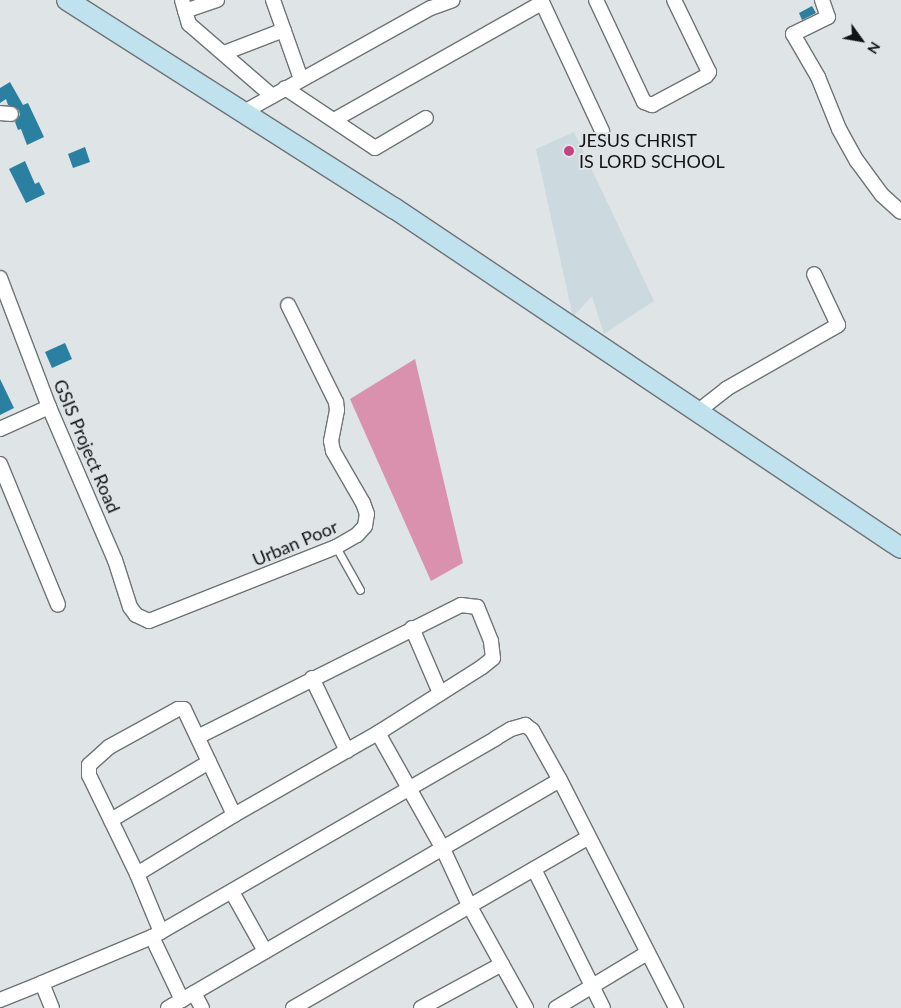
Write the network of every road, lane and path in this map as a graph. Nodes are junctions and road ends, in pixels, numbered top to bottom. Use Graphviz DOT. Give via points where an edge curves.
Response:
graph roads {
  1 [pos="67,0"];
  2 [pos="217,0"];
  3 [pos="273,0"];
  4 [pos="452,0"];
  5 [pos="596,0"];
  6 [pos="674,0"];
  7 [pos="822,0"];
  8 [pos="542,2"];
  9 [pos="429,4"];
  10 [pos="184,5"];
  11 [pos="284,30"];
  12 [pos="224,53"];
  13 [pos="301,79"];
  14 [pos="285,88"];
  15 [pos="272,96"];
  16 [pos="242,113"];
  17 [pos="426,118"];
  18 [pos="334,120"];
  19 [pos="602,131"];
  20 [pos="901,212"];
  21 [pos="814,274"];
  22 [pos="0,278"];
  23 [pos="288,304"];
  24 [pos="49,408"];
  25 [pos="697,412"];
  26 [pos="0,429"];
  27 [pos="0,464"];
  28 [pos="336,547"];
  29 [pos="901,548"];
  30 [pos="360,590"];
  31 [pos="58,605"];
  32 [pos="149,621"];
  33 [pos="412,628"];
  34 [pos="312,678"];
  35 [pos="440,693"];
  36 [pos="378,733"];
  37 [pos="199,736"];
  38 [pos="347,751"];
  39 [pos="208,762"];
  40 [pos="560,780"];
  41 [pos="409,790"];
  42 [pos="234,815"];
  43 [pos="111,820"];
  44 [pos="588,838"];
  45 [pos="442,849"];
  46 [pos="534,869"];
  47 [pos="137,874"];
  48 [pos="232,892"];
  49 [pos="469,905"];
  50 [pos="157,935"];
  51 [pos="265,951"];
  52 [pos="647,953"];
  53 [pos="502,964"];
  54 [pos="42,983"];
  55 [pos="592,987"];
  56 [pos="194,993"];
  57 [pos="0,1000"];
  58 [pos="182,1000"];
  59 [pos="52,1008"];
  60 [pos="168,1008"];
  61 [pos="202,1008"];
  62 [pos="293,1008"];
  63 [pos="422,1008"];
  64 [pos="526,1008"];
  65 [pos="556,1008"];
  66 [pos="603,1008"];
  67 [pos="676,1008"];
  1 -- 16 [label="street"];
  2 -- 10 [label="street"];
  3 -- 11 [label="street"];
  4 -- 9 [label="street"];
  5 -- 6 [label="street" via="644,102 652,105 709,72"];
  7 -- 20 [label="street" via="828,17 793,34 818,77 839,130 856,161"];
  8 -- 18 [label="street"];
  8 -- 19 [label="street"];
  9 -- 13 [label="street"];
  10 -- 12 [label="street" via="190,24"];
  11 -- 12 [label="street"];
  11 -- 13 [label="street"];
  12 -- 15 [label="street"];
  13 -- 14 [label="street"];
  14 -- 15 [label="street"];
  14 -- 18 [label="street"];
  15 -- 16 [label="street"];
  16 -- 25 [label="street" via="394,208"];
  17 -- 18 [label="street" via="375,148"];
  21 -- 25 [label="street" via="838,324 726,389"];
  22 -- 24 [label="street, GSIS Project Road"];
  23 -- 28 [label="street, Urban Poor" via="336,402 331,441 333,451 367,514 357,536"];
  24 -- 26 [label="street"];
  24 -- 32 [label="street, GSIS Project Road" via="98,520 130,607"];
  25 -- 29 [label="street"];
  27 -- 31 [label="street"];
  28 -- 30 [label="lane"];
  28 -- 32 [label="street, Urban Poor"];
  33 -- 34 [label="street"];
  33 -- 35 [label="street"];
  33 -- 35 [label="street" via="461,605 474,605 492,641 493,658"];
  34 -- 37 [label="street"];
  34 -- 38 [label="street"];
  35 -- 36 [label="street"];
  36 -- 38 [label="street"];
  36 -- 41 [label="street"];
  37 -- 39 [label="street"];
  37 -- 43 [label="street" via="188,714 184,709 178,709 109,747 92,760 89,775"];
  38 -- 42 [label="street"];
  39 -- 42 [label="street"];
  39 -- 43 [label="street"];
  40 -- 41 [label="street" via="532,730 525,725 511,729"];
  40 -- 44 [label="street"];
  40 -- 45 [label="street"];
  41 -- 45 [label="street"];
  41 -- 48 [label="street"];
  42 -- 47 [label="street"];
  43 -- 47 [label="street"];
  44 -- 46 [label="street"];
  44 -- 52 [label="street"];
  45 -- 49 [label="street"];
  45 -- 51 [label="street"];
  46 -- 49 [label="street"];
  46 -- 55 [label="street"];
  47 -- 50 [label="street"];
  48 -- 50 [label="street"];
  48 -- 51 [label="street"];
  49 -- 53 [label="street"];
  49 -- 62 [label="street"];
  50 -- 54 [label="street"];
  50 -- 58 [label="street"];
  51 -- 56 [label="street"];
  52 -- 55 [label="street"];
  52 -- 67 [label="street"];
  53 -- 63 [label="street"];
  53 -- 64 [label="street"];
  54 -- 57 [label="street"];
  54 -- 59 [label="street"];
  55 -- 65 [label="street"];
  55 -- 66 [label="street"];
  56 -- 58 [label="street"];
  56 -- 61 [label="street"];
  58 -- 60 [label="street"];
}
